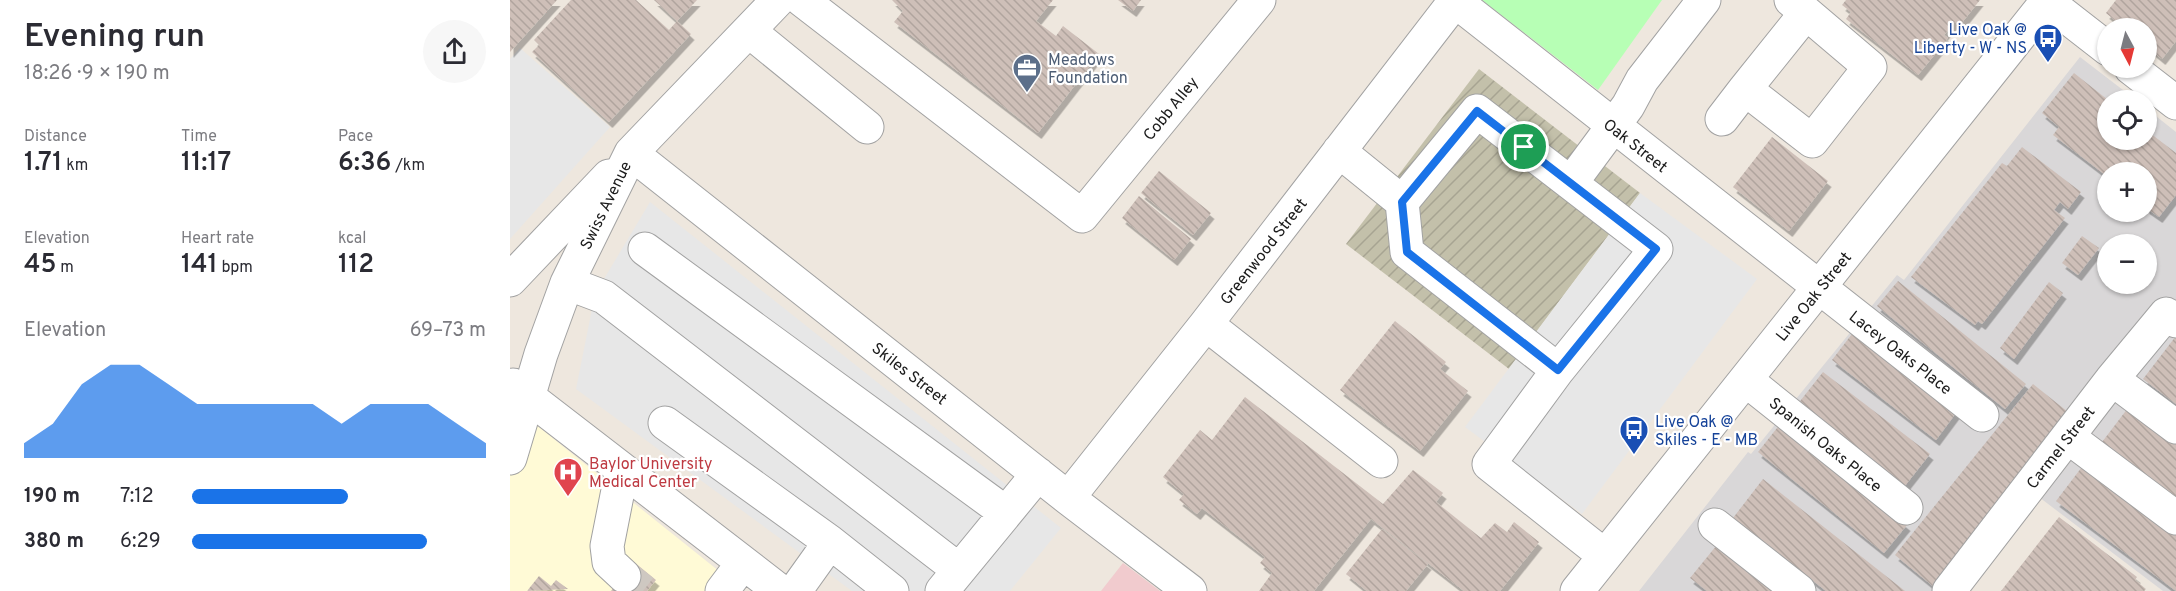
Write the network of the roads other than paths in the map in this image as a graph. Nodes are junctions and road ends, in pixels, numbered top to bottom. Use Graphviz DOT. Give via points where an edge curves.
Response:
graph roads {
  1 [pos="778,0"];
  2 [pos="802,0"];
  3 [pos="1259,0"];
  4 [pos="1704,0"];
  5 [pos="2046,0"];
  6 [pos="1454,1"];
  7 [pos="1798,6"];
  8 [pos="749,31"];
  9 [pos="2097,40"];
  10 [pos="2144,78"];
  11 [pos="1745,90"];
  12 [pos="2176,103"];
  13 [pos="1722,119"];
  14 [pos="1612,126"];
  15 [pos="867,127"];
  16 [pos="1340,151"];
  17 [pos="632,153"];
  18 [pos="1570,183"];
  19 [pos="1402,202"];
  20 [pos="645,249"];
  21 [pos="510,280"];
  22 [pos="567,283"];
  23 [pos="1820,288"];
  24 [pos="2176,321"];
  25 [pos="1206,324"];
  26 [pos="1558,370"];
  27 [pos="2112,379"];
  28 [pos="1746,380"];
  29 [pos="519,390"];
  30 [pos="1982,415"];
  31 [pos="665,423"];
  32 [pos="2176,427"];
  33 [pos="2068,437"];
  34 [pos="510,458"];
  35 [pos="1381,461"];
  36 [pos="622,470"];
  37 [pos="1038,474"];
  38 [pos="1068,498"];
  39 [pos="1906,508"];
  40 [pos="1006,513"];
  41 [pos="2176,518"];
  42 [pos="1715,525"];
  43 [pos="831,542"];
  44 [pos="1605,556"];
  45 [pos="743,563"];
  46 [pos="624,576"];
  47 [pos="950,580"];
  48 [pos="1161,587"];
  49 [pos="722,591"];
  50 [pos="780,591"];
  51 [pos="795,591"];
  52 [pos="892,591"];
  53 [pos="1577,591"];
  54 [pos="1799,591"];
  55 [pos="1949,591"];
  1 -- 8 [label="street, Swiss Avenue"];
  2 -- 3 [label="street, Cobb Alley" via="1082,216"];
  4 -- 14 [label="street"];
  5 -- 9 [label="street"];
  5 -- 23 [label="street, Live Oak Street"];
  6 -- 14 [label="street, Oak Street"];
  6 -- 16 [label="street, Greenwood Street"];
  7 -- 11 [label="street"];
  7 -- 11 [label="street" via="1870,67 1812,141"];
  8 -- 15 [label="street"];
  8 -- 17 [label="street, Swiss Avenue"];
  10 -- 12 [label="street"];
  11 -- 13 [label="street"];
  14 -- 18 [label="street"];
  14 -- 23 [label="street, Oak Street"];
  16 -- 19 [label="street"];
  16 -- 25 [label="street, Greenwood Street"];
  17 -- 21 [label="street"];
  17 -- 22 [label="street, Swiss Avenue"];
  17 -- 37 [label="street, Skiles Street"];
  18 -- 19 [label="street" via="1477,111"];
  18 -- 26 [label="street" via="1656,249"];
  19 -- 26 [label="street" via="1407,252"];
  20 -- 40 [label="street"];
  22 -- 29 [label="street, Swiss Avenue"];
  22 -- 47 [label="street" via="604,297"];
  23 -- 28 [label="street, Live Oak Street"];
  23 -- 30 [label="street, Lacey Oaks Place"];
  24 -- 27 [label="street, Carmel Street" via="2166,314"];
  25 -- 35 [label="street"];
  25 -- 38 [label="street, Greenwood Street"];
  26 -- 44 [label="street" via="1489,464"];
  27 -- 32 [label="street"];
  27 -- 33 [label="street, Carmel Street"];
  28 -- 39 [label="street, Spanish Oaks Place"];
  28 -- 44 [label="street, Live Oak Street"];
  29 -- 34 [label="street, Swiss Avenue"];
  29 -- 36 [label="street"];
  31 -- 43 [label="street"];
  33 -- 41 [label="street"];
  33 -- 55 [label="street, Carmel Street"];
  36 -- 45 [label="street"];
  36 -- 46 [label="street" via="607,546 609,562"];
  37 -- 38 [label="street, Skiles Street"];
  37 -- 40 [label="street"];
  38 -- 48 [label="street, Skiles Street"];
  40 -- 47 [label="street"];
  42 -- 54 [label="street"];
  43 -- 51 [label="street"];
  43 -- 52 [label="street"];
  44 -- 53 [label="street, Live Oak Street"];
  45 -- 49 [label="street"];
  45 -- 50 [label="street"];
}
